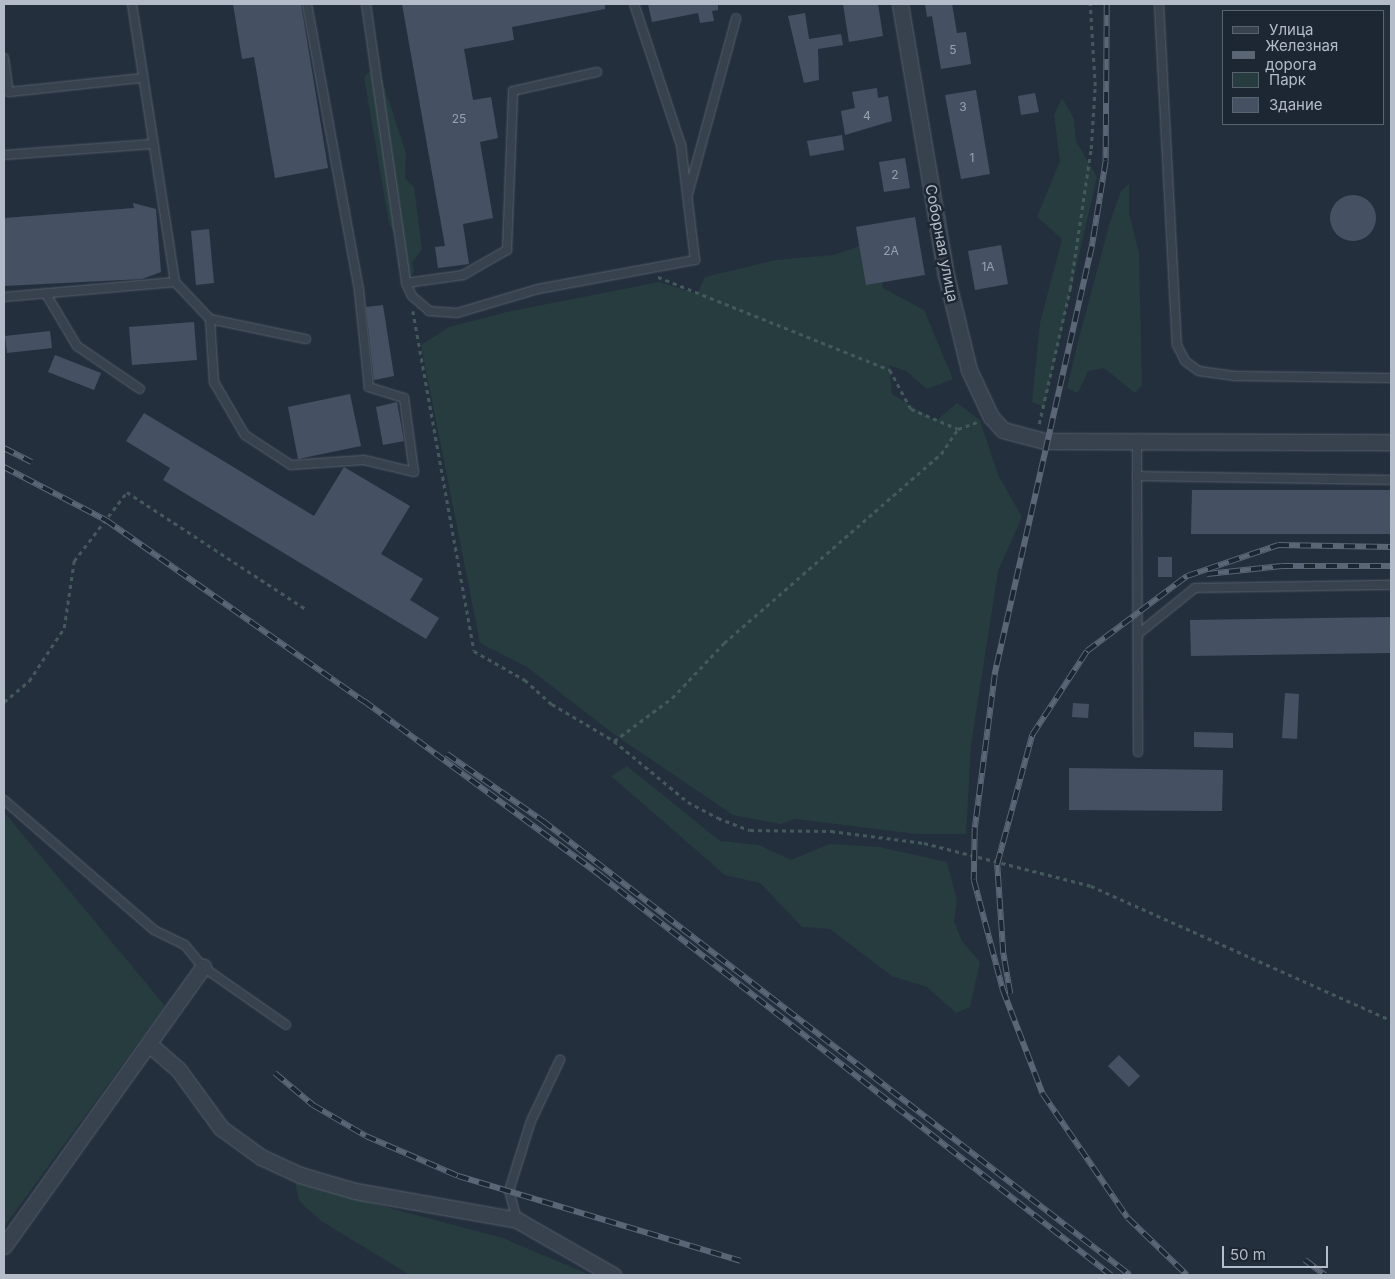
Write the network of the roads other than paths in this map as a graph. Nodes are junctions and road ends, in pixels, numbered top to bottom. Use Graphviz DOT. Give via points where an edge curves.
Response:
graph roads {
  1 [pos="132,4"];
  2 [pos="307,4"];
  3 [pos="366,4"];
  4 [pos="634,4"];
  5 [pos="900,4"];
  6 [pos="1159,4"];
  7 [pos="736,18"];
  8 [pos="4,58"];
  9 [pos="597,72"];
  10 [pos="143,78"];
  11 [pos="152,144"];
  12 [pos="4,155"];
  13 [pos="687,198"];
  14 [pos="175,282"];
  15 [pos="406,282"];
  16 [pos="46,294"];
  17 [pos="4,297"];
  18 [pos="210,319"];
  19 [pos="306,339"];
  20 [pos="1391,378"];
  21 [pos="140,390"];
  22 [pos="1137,441"];
  23 [pos="1391,442"];
  24 [pos="1138,476"];
  25 [pos="1391,480"];
  26 [pos="1391,586"];
  27 [pos="1138,634"];
  28 [pos="1138,752"];
  29 [pos="4,800"];
  30 [pos="203,968"];
  31 [pos="286,1025"];
  32 [pos="150,1045"];
  33 [pos="560,1060"];
  34 [pos="517,1220"];
  35 [pos="4,1246"];
  36 [pos="613,1275"];
  1 -- 10 [label="lane"];
  2 -- 18 [label="lane" via="359,290 369,387 404,398 414,472 364,460 290,465 245,435 214,382"];
  3 -- 15 [label="lane"];
  4 -- 13 [label="lane" via="681,145"];
  5 -- 22 [label="street, Соборная улица" via="946,274 969,370 991,417 1003,430 1040,440"];
  6 -- 20 [label="lane" via="1177,345 1185,361 1200,371 1234,376"];
  7 -- 13 [label="lane"];
  8 -- 10 [label="lane" via="9,92"];
  9 -- 15 [label="lane" via="513,91 507,250 463,275"];
  10 -- 11 [label="lane"];
  11 -- 12 [label="lane"];
  11 -- 14 [label="lane"];
  13 -- 15 [label="lane" via="695,260 538,289 457,313 429,310 412,296"];
  14 -- 16 [label="lane"];
  14 -- 18 [label="lane"];
  16 -- 17 [label="lane"];
  16 -- 21 [label="lane" via="77,346"];
  18 -- 19 [label="lane"];
  22 -- 23 [label="street, Соборная улица"];
  22 -- 24 [label="lane"];
  24 -- 25 [label="lane"];
  24 -- 27 [label="lane"];
  26 -- 27 [label="lane" via="1195,588"];
  27 -- 28 [label="lane"];
  29 -- 30 [label="lane" via="154,930 185,945"];
  30 -- 31 [label="lane"];
  30 -- 32 [label="street"];
  32 -- 34 [label="street" via="178,1069 221,1128 261,1157 300,1175 355,1191"];
  32 -- 35 [label="street"];
  33 -- 34 [label="lane" via="531,1121 509,1191"];
  34 -- 36 [label="street"];
}
